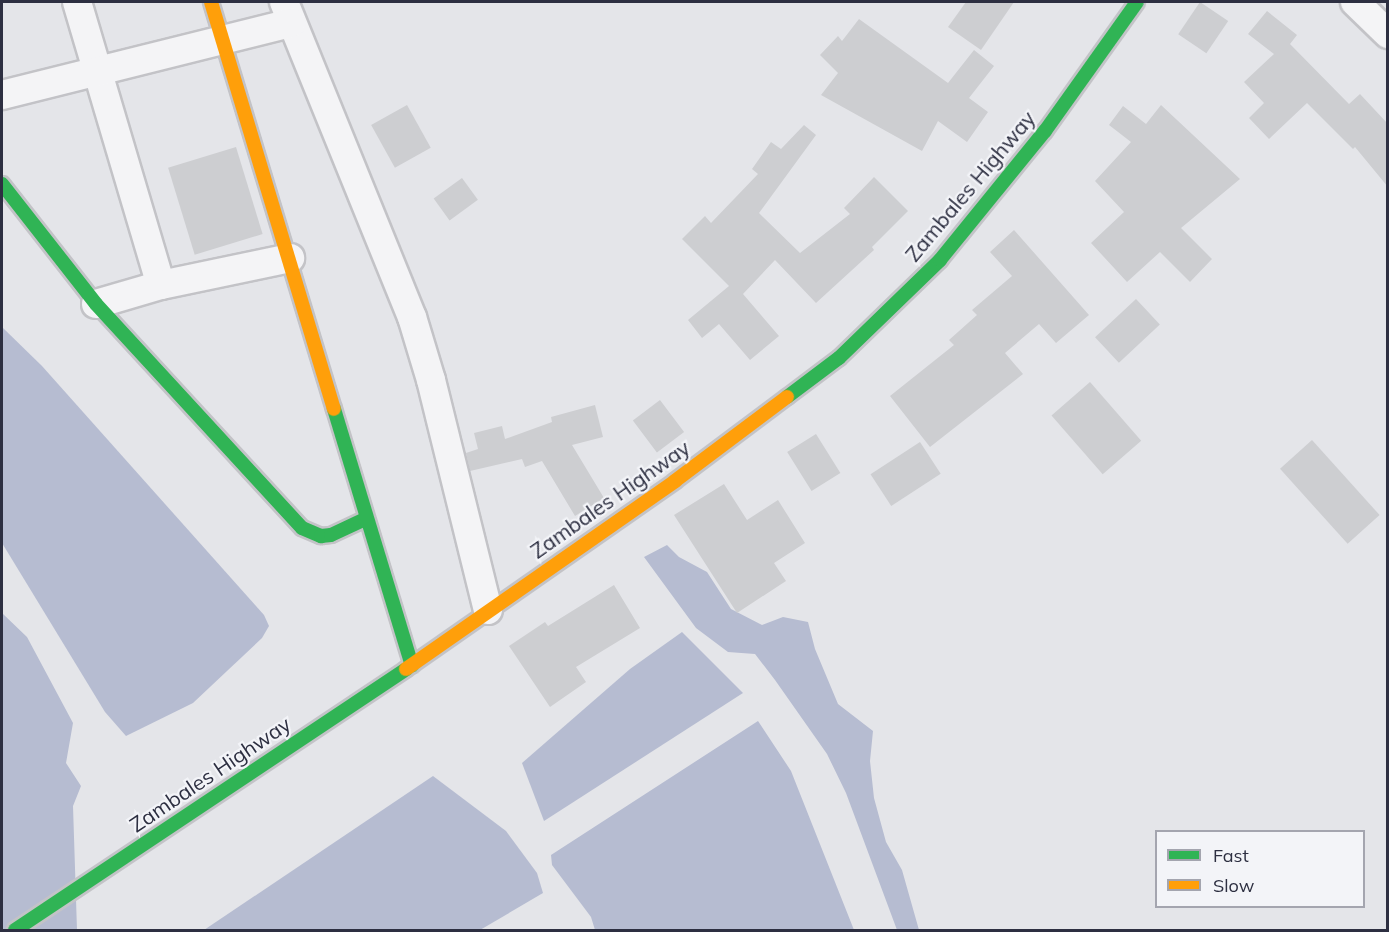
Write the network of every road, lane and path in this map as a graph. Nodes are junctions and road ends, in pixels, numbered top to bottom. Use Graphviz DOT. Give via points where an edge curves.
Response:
graph roads {
  1 [pos="77,2"];
  2 [pos="211,2"];
  3 [pos="1137,2"];
  4 [pos="1355,2"];
  5 [pos="287,12"];
  6 [pos="1388,34"];
  7 [pos="225,38"];
  8 [pos="97,70"];
  9 [pos="2,95"];
  10 [pos="2,184"];
  11 [pos="290,258"];
  12 [pos="161,285"];
  13 [pos="96,304"];
  14 [pos="366,519"];
  15 [pos="488,610"];
  16 [pos="412,665"];
  17 [pos="15,930"];
  1 -- 8 [label="street"];
  2 -- 7 [label="main road"];
  3 -- 15 [label="main road, Zambales Highway" via="1045,131 940,260 840,358 675,481"];
  4 -- 6 [label="street"];
  5 -- 7 [label="street"];
  5 -- 15 [label="street" via="412,317"];
  7 -- 8 [label="street"];
  7 -- 11 [label="main road"];
  8 -- 9 [label="street"];
  8 -- 12 [label="street"];
  10 -- 13 [label="main road"];
  11 -- 12 [label="street"];
  11 -- 14 [label="main road"];
  12 -- 13 [label="street"];
  13 -- 14 [label="main road" via="302,528 321,536 331,535"];
  14 -- 16 [label="main road"];
  15 -- 16 [label="main road, Zambales Highway"];
  16 -- 17 [label="main road, Zambales Highway"];
}
